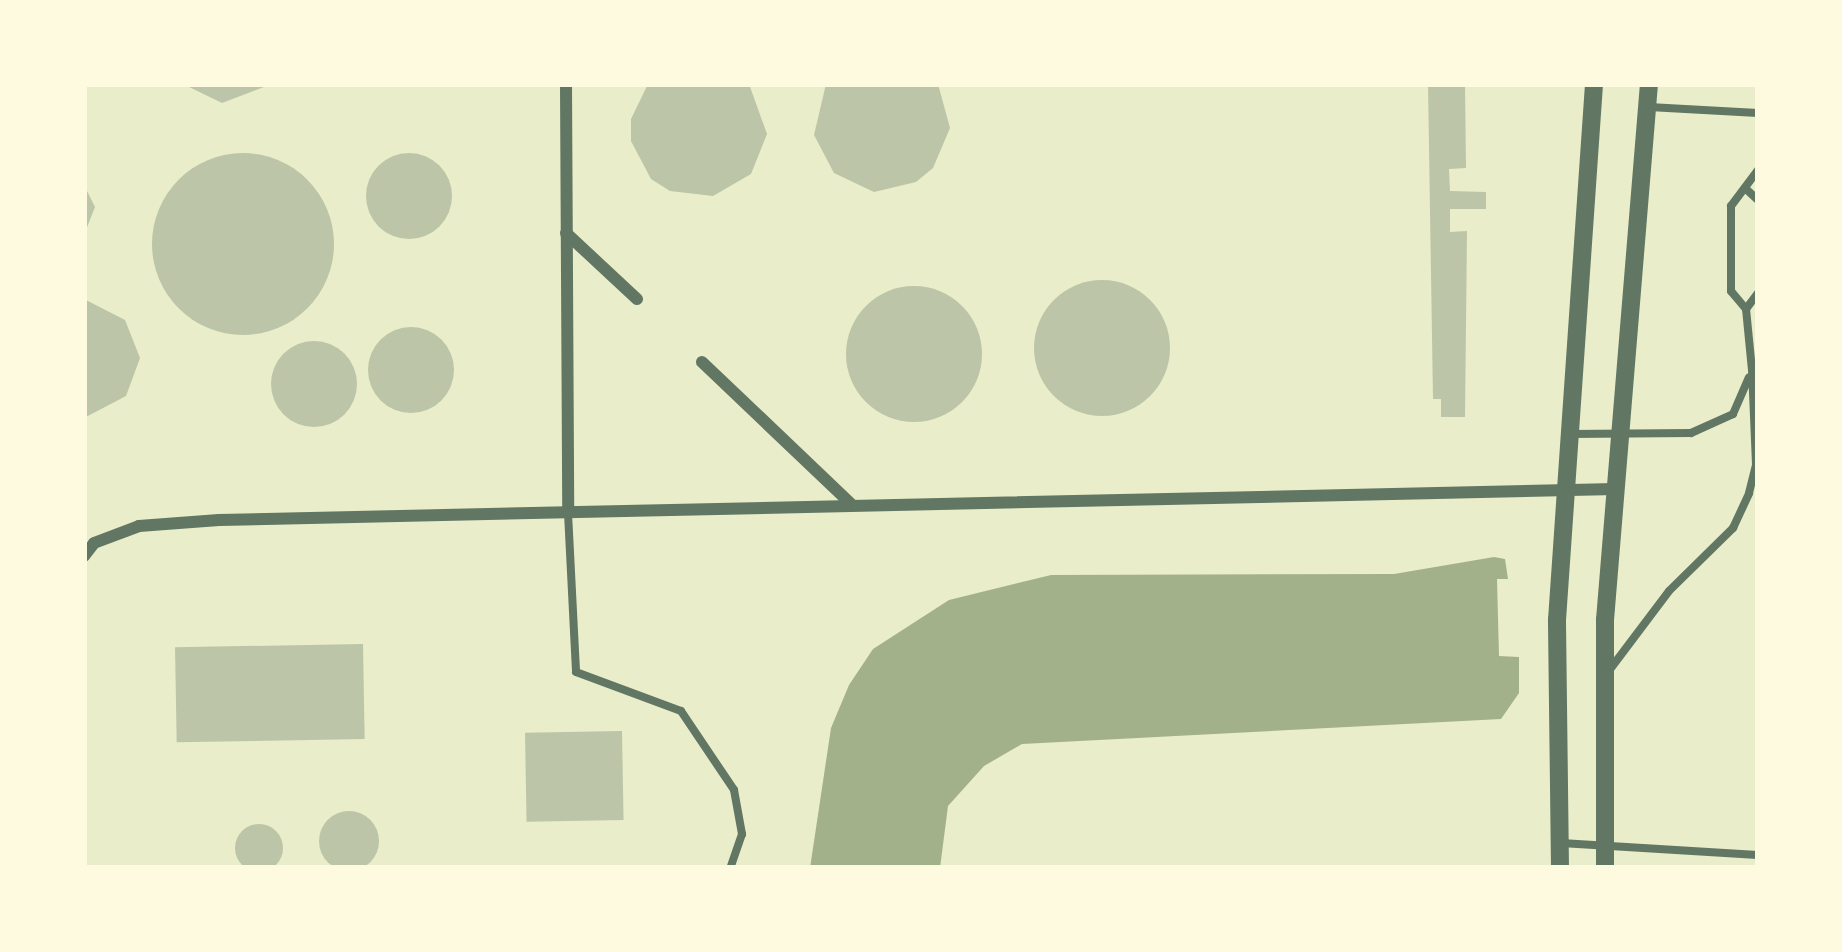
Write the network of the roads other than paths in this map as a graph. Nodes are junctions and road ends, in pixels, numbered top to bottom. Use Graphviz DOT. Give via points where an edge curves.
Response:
graph roads {
  1 [pos="566,84"];
  2 [pos="1594,84"];
  3 [pos="1649,84"];
  4 [pos="1648,107"];
  5 [pos="1758,113"];
  6 [pos="1758,170"];
  7 [pos="1745,188"];
  8 [pos="1758,200"];
  9 [pos="566,233"];
  10 [pos="1758,293"];
  11 [pos="637,299"];
  12 [pos="1746,309"];
  13 [pos="702,362"];
  14 [pos="1752,370"];
  15 [pos="1569,434"];
  16 [pos="1620,436"];
  17 [pos="1564,487"];
  18 [pos="1616,490"];
  19 [pos="852,505"];
  20 [pos="568,513"];
  21 [pos="84,531"];
  22 [pos="94,543"];
  23 [pos="84,556"];
  24 [pos="1603,679"];
  25 [pos="1605,842"];
  26 [pos="1559,843"];
  27 [pos="1758,855"];
  28 [pos="730,868"];
  29 [pos="1559,868"];
  30 [pos="1605,868"];
  1 -- 9 [label="street"];
  2 -- 15 [label="street" via="1586,283"];
  3 -- 4 [label="street"];
  4 -- 5 [label="lane"];
  4 -- 16 [label="street"];
  6 -- 7 [label="lane"];
  7 -- 8 [label="lane"];
  7 -- 12 [label="lane" via="1731,206 1731,291"];
  9 -- 11 [label="street"];
  9 -- 20 [label="street"];
  10 -- 12 [label="lane"];
  12 -- 14 [label="lane"];
  13 -- 19 [label="street"];
  14 -- 16 [label="lane" via="1733,414 1691,433"];
  14 -- 24 [label="lane" via="1756,464 1733,528 1669,591"];
  15 -- 16 [label="lane"];
  15 -- 17 [label="street"];
  16 -- 18 [label="street"];
  17 -- 18 [label="street"];
  17 -- 19 [label="street"];
  17 -- 26 [label="street"];
  18 -- 24 [label="street"];
  19 -- 20 [label="street"];
  20 -- 22 [label="street" via="218,520 139,526"];
  20 -- 28 [label="lane" via="576,672 681,711 734,790 742,835"];
  21 -- 22 [label="lane"];
  22 -- 23 [label="street"];
  24 -- 25 [label="street"];
  25 -- 26 [label="lane"];
  25 -- 27 [label="lane"];
  25 -- 30 [label="street"];
  26 -- 29 [label="street"];
}
